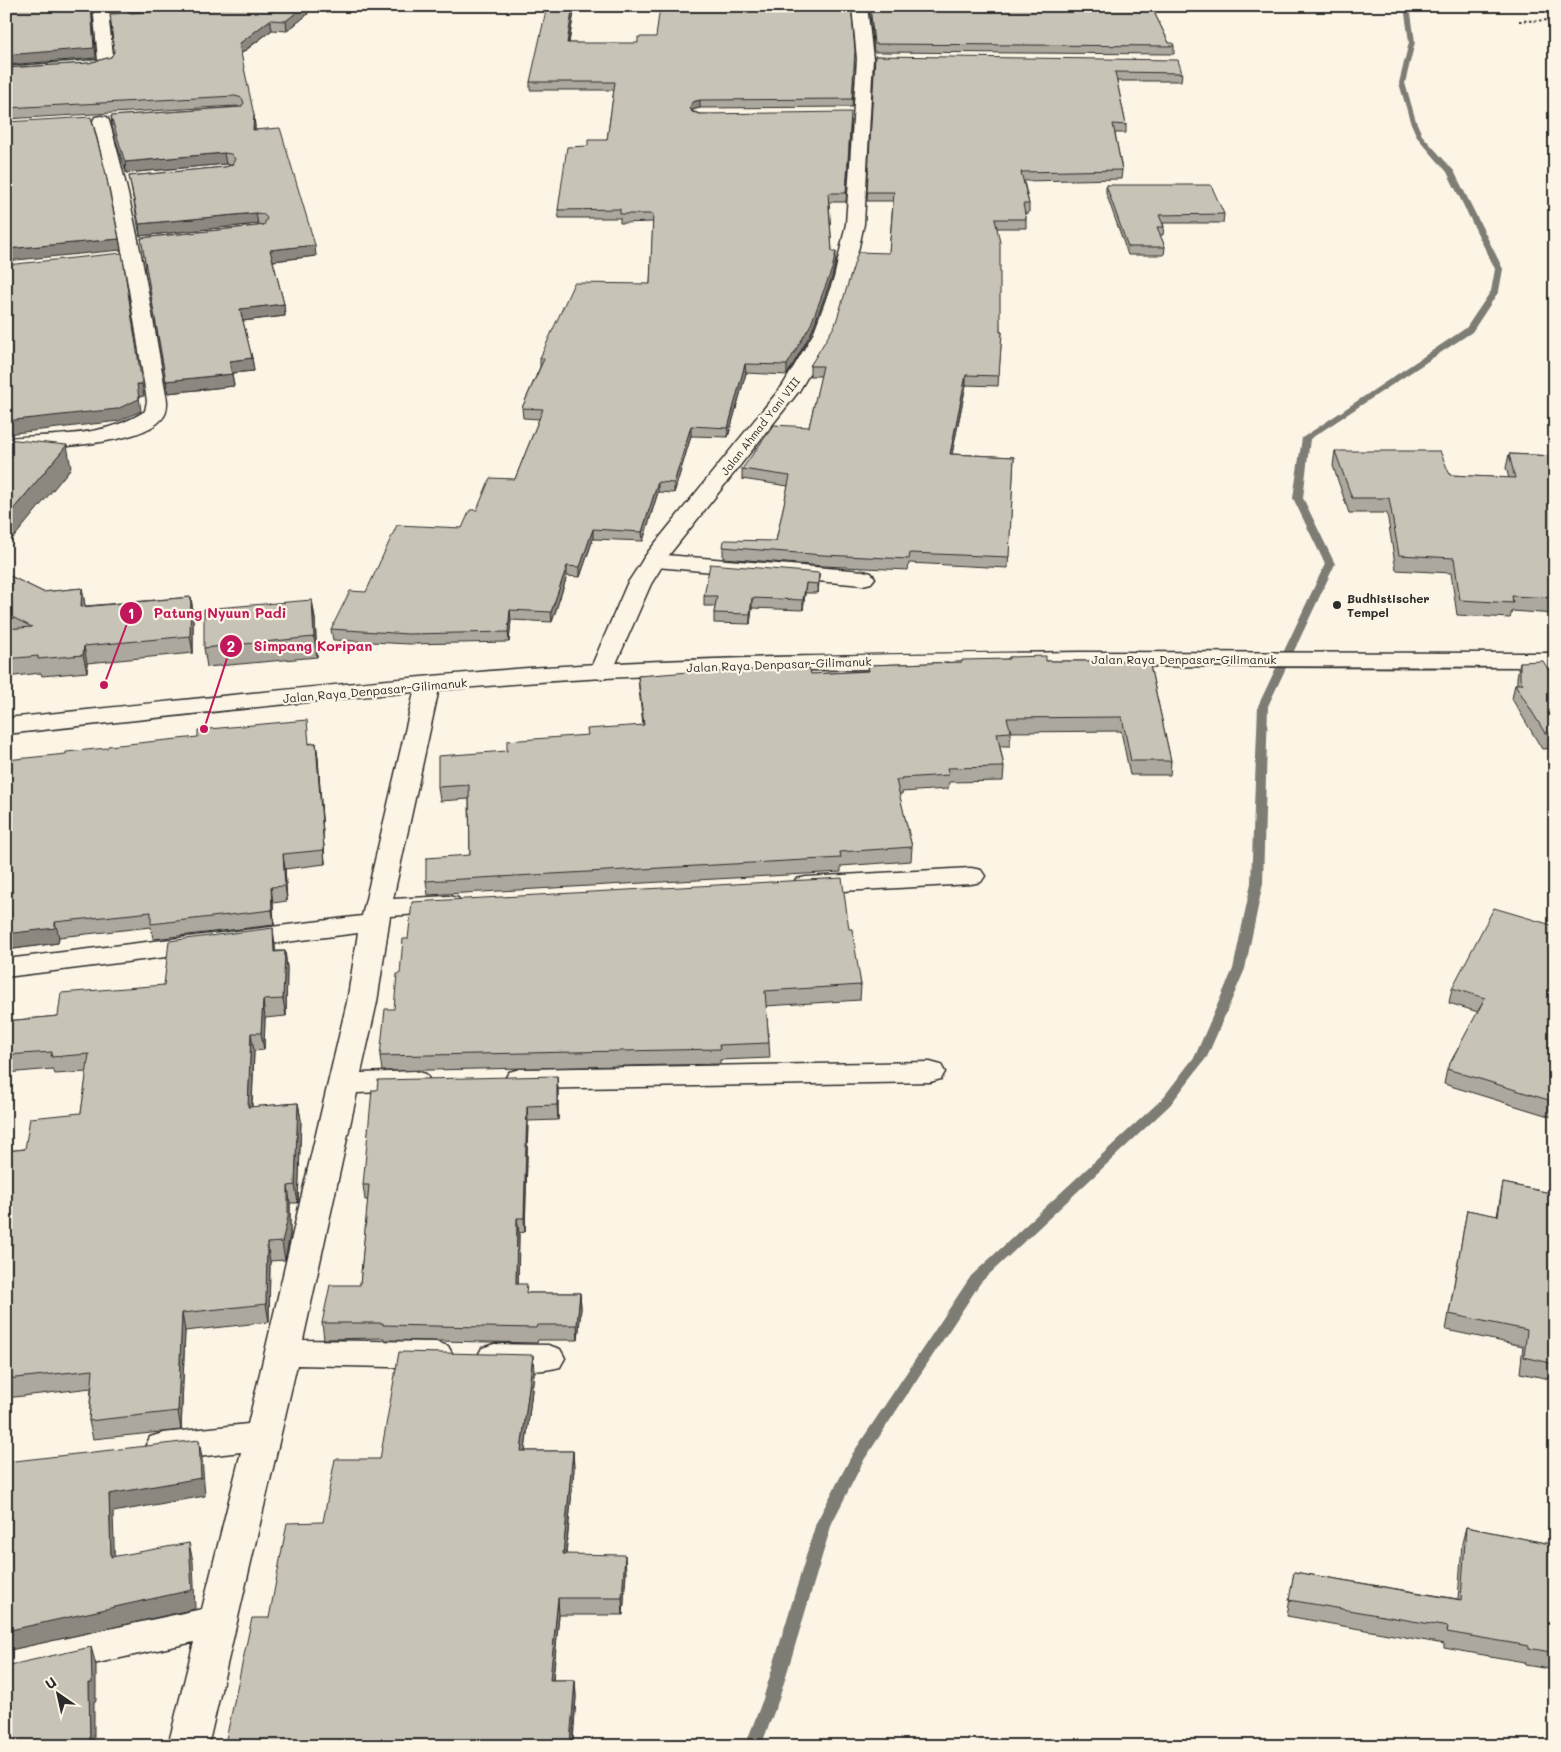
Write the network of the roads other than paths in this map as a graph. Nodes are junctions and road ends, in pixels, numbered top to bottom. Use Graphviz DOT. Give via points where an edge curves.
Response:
graph roads {
  1 [pos="859,6"];
  2 [pos="100,12"];
  3 [pos="159,15"];
  4 [pos="865,59"];
  5 [pos="885,59"];
  6 [pos="6,72"];
  7 [pos="120,119"];
  8 [pos="101,120"];
  9 [pos="82,122"];
  10 [pos="137,180"];
  11 [pos="118,181"];
  12 [pos="150,242"];
  13 [pos="132,251"];
  14 [pos="113,259"];
  15 [pos="6,444"];
  16 [pos="653,561"];
  17 [pos="862,578"];
  18 [pos="1555,660"];
  19 [pos="601,672"];
  20 [pos="428,684"];
  21 [pos="6,726"];
  22 [pos="971,876"];
  23 [pos="783,886"];
  24 [pos="476,903"];
  25 [pos="376,916"];
  26 [pos="6,968"];
  27 [pos="930,1072"];
  28 [pos="493,1080"];
  29 [pos="443,1081"];
  30 [pos="344,1083"];
  31 [pos="283,1352"];
  32 [pos="548,1358"];
  33 [pos="263,1436"];
  34 [pos="135,1450"];
  35 [pos="218,1621"];
  36 [pos="6,1667"];
  37 [pos="188,1746"];
  1 -- 4 [label="main road, Jalan Ahmad Yani VIII"];
  2 -- 3 [label="main road"];
  2 -- 6 [label="main road" via="106,63 102,66"];
  4 -- 5 [label="main road"];
  4 -- 16 [label="main road, Jalan Ahmad Yani VIII" via="853,114 855,224 843,278 823,334 792,387"];
  7 -- 8 [label="main road"];
  8 -- 9 [label="main road"];
  8 -- 11 [label="main road"];
  10 -- 11 [label="main road"];
  11 -- 13 [label="main road"];
  12 -- 13 [label="main road"];
  13 -- 14 [label="main road"];
  13 -- 15 [label="main road" via="157,401 155,414 144,423 104,436"];
  16 -- 17 [label="main road"];
  16 -- 19 [label="main road, Jalan Ahmad Yani VIII" via="631,601"];
  18 -- 19 [label="main road, Jalan Raya Denpasar-Gilimanuk" via="928,659"];
  19 -- 20 [label="main road, Jalan Raya Denpasar-Gilimanuk"];
  20 -- 21 [label="main road, Jalan Raya Denpasar-Gilimanuk"];
  20 -- 25 [label="main road"];
  22 -- 23 [label="main road"];
  24 -- 25 [label="main road"];
  25 -- 26 [label="main road"];
  25 -- 30 [label="main road"];
  27 -- 28 [label="main road"];
  29 -- 30 [label="main road"];
  30 -- 31 [label="main road"];
  31 -- 32 [label="main road"];
  31 -- 33 [label="main road"];
  33 -- 34 [label="main road"];
  33 -- 35 [label="main road"];
  35 -- 36 [label="main road"];
  35 -- 37 [label="main road"];
}
